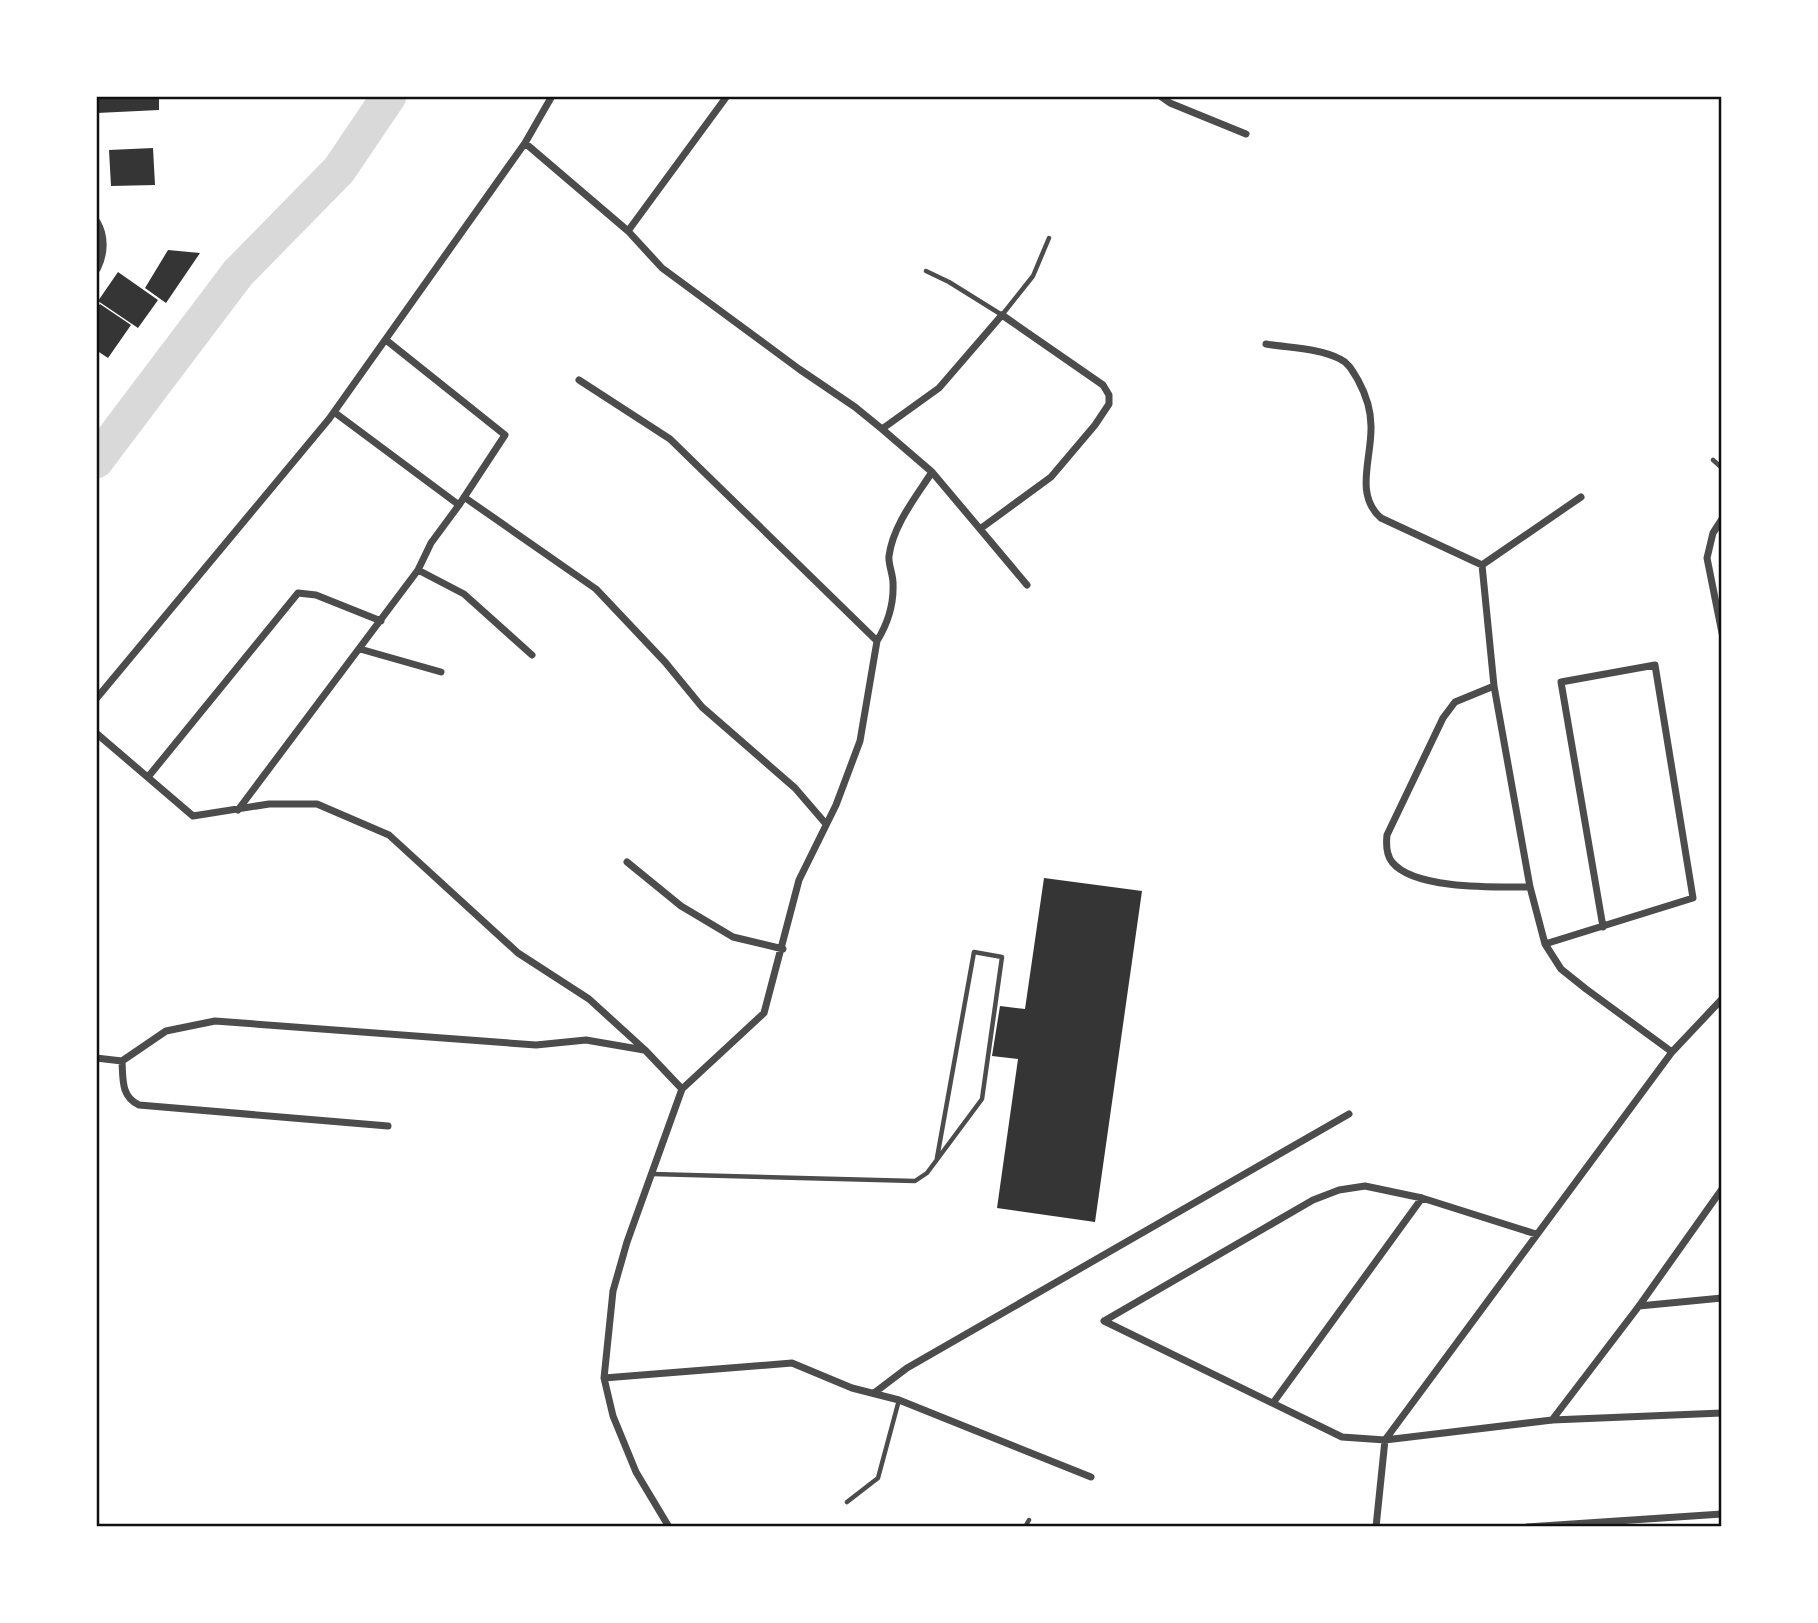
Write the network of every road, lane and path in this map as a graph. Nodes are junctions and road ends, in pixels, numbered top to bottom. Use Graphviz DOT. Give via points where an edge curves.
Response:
graph roads {
  1 [pos="552,96"];
  2 [pos="727,96"];
  3 [pos="1160,96"];
  4 [pos="1245,134"];
  5 [pos="525,143"];
  6 [pos="96,223"];
  7 [pos="628,231"];
  8 [pos="1049,238"];
  9 [pos="96,268"];
  10 [pos="926,271"];
  11 [pos="1002,315"];
  12 [pos="386,340"];
  13 [pos="1266,344"];
  14 [pos="579,380"];
  15 [pos="334,412"];
  16 [pos="881,429"];
  17 [pos="1713,460"];
  18 [pos="1722,468"];
  19 [pos="932,472"];
  20 [pos="464,497"];
  21 [pos="1581,497"];
  22 [pos="459,505"];
  23 [pos="1722,519"];
  24 [pos="981,529"];
  25 [pos="1482,565"];
  26 [pos="418,570"];
  27 [pos="1027,585"];
  28 [pos="381,621"];
  29 [pos="1722,633"];
  30 [pos="877,641"];
  31 [pos="360,649"];
  32 [pos="532,655"];
  33 [pos="441,671"];
  34 [pos="1494,686"];
  35 [pos="96,699"];
  36 [pos="96,733"];
  37 [pos="148,777"];
  38 [pos="237,811"];
  39 [pos="826,824"];
  40 [pos="626,862"];
  41 [pos="1530,887"];
  42 [pos="1603,927"];
  43 [pos="1545,944"];
  44 [pos="783,948"];
  45 [pos="1722,999"];
  46 [pos="645,1050"];
  47 [pos="1672,1052"];
  48 [pos="96,1058"];
  49 [pos="122,1061"];
  50 [pos="682,1090"];
  51 [pos="1349,1114"];
  52 [pos="388,1126"];
  53 [pos="937,1158"];
  54 [pos="652,1174"];
  55 [pos="1722,1189"];
  56 [pos="1422,1198"];
  57 [pos="1536,1234"];
  58 [pos="1722,1297"];
  59 [pos="1639,1306"];
  60 [pos="604,1378"];
  61 [pos="874,1393"];
  62 [pos="900,1400"];
  63 [pos="1273,1403"];
  64 [pos="1722,1413"];
  65 [pos="1552,1420"];
  66 [pos="1385,1440"];
  67 [pos="1091,1477"];
  68 [pos="847,1502"];
  69 [pos="1722,1514"];
  70 [pos="1028,1520"];
  71 [pos="669,1527"];
  72 [pos="1025,1527"];
  73 [pos="1376,1527"];
  74 [pos="1527,1527"];
  1 -- 5 [label="street"];
  2 -- 7 [label="street"];
  3 -- 4 [label="street"];
  5 -- 7 [label="street"];
  5 -- 12 [label="street"];
  6 -- 9 [label="street" via="102,252"];
  7 -- 16 [label="street" via="662,268"];
  8 -- 11 [label="lane" via="1032,275"];
  10 -- 11 [label="lane"];
  11 -- 16 [label="street" via="939,388"];
  11 -- 24 [label="street" via="1103,384 1110,400 1051,477"];
  12 -- 15 [label="street"];
  12 -- 20 [label="street" via="505,435"];
  13 -- 25 [label="street" via="1315,352 1349,365 1366,400 1371,424 1366,494 1371,509 1381,518"];
  14 -- 30 [label="street" via="670,439"];
  15 -- 22 [label="street"];
  15 -- 35 [label="street"];
  16 -- 19 [label="street"];
  17 -- 18 [label="lane"];
  19 -- 24 [label="street"];
  19 -- 30 [label="street" via="894,537 888,557 892,605"];
  20 -- 22 [label="street"];
  20 -- 39 [label="street" via="596,589 702,707 795,788"];
  21 -- 25 [label="street"];
  22 -- 26 [label="street"];
  23 -- 29 [label="street" via="1707,558"];
  24 -- 27 [label="street"];
  25 -- 34 [label="street"];
  26 -- 28 [label="street"];
  26 -- 32 [label="street" via="464,594"];
  28 -- 31 [label="street"];
  28 -- 37 [label="street" via="316,595 298,593"];
  30 -- 39 [label="street" via="860,741"];
  31 -- 33 [label="street"];
  31 -- 38 [label="street"];
  34 -- 41 [label="street"];
  34 -- 41 [label="street" via="1455,702 1443,718 1387,835 1386,847 1392,862 1426,880"];
  36 -- 37 [label="street"];
  37 -- 38 [label="street" via="193,816"];
  38 -- 46 [label="street" via="269,804 317,804 389,835 519,953 589,999"];
  39 -- 44 [label="street" via="799,880"];
  40 -- 44 [label="street" via="681,906 733,937"];
  41 -- 43 [label="street"];
  42 -- 42 [label="street" via="1693,898 1655,665 1561,681"];
  42 -- 43 [label="street"];
  43 -- 47 [label="street" via="1561,968"];
  44 -- 50 [label="street" via="764,1013"];
  45 -- 47 [label="street"];
  46 -- 49 [label="street" via="586,1040 536,1045 215,1021 166,1031"];
  46 -- 50 [label="street"];
  47 -- 57 [label="street"];
  48 -- 49 [label="street"];
  49 -- 52 [label="street" via="127,1096 139,1105"];
  50 -- 54 [label="street"];
  51 -- 61 [label="street" via="919,1361"];
  53 -- 53 [label="lane" via="974,952 1002,957 982,1099"];
  53 -- 54 [label="lane" via="915,1181"];
  54 -- 60 [label="street" via="613,1291"];
  55 -- 59 [label="street"];
  56 -- 57 [label="street"];
  56 -- 63 [label="street"];
  56 -- 63 [label="street" via="1365,1186 1313,1200 1104,1321"];
  57 -- 66 [label="street"];
  58 -- 59 [label="street"];
  59 -- 65 [label="street"];
  60 -- 61 [label="street" via="792,1363"];
  60 -- 71 [label="street" via="613,1416 636,1472"];
  61 -- 62 [label="street"];
  62 -- 67 [label="street"];
  62 -- 68 [label="lane" via="878,1478"];
  63 -- 66 [label="street" via="1342,1437"];
  64 -- 65 [label="street"];
  65 -- 66 [label="street"];
  66 -- 73 [label="street"];
  69 -- 74 [label="street"];
  70 -- 72 [label="lane"];
}
